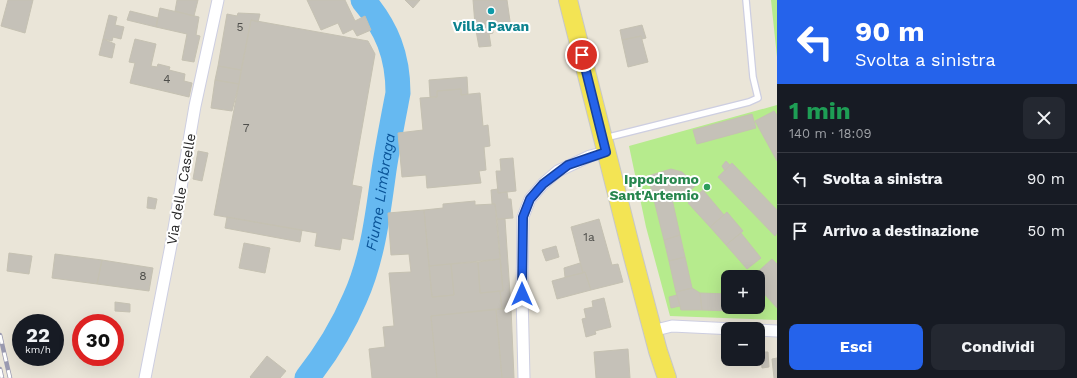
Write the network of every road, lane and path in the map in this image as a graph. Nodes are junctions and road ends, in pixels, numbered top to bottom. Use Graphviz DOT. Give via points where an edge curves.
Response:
graph roads {
  1 [pos="218,0"];
  2 [pos="568,0"];
  3 [pos="746,0"];
  4 [pos="605,145"];
  5 [pos="721,328"];
  6 [pos="765,330"];
  7 [pos="652,331"];
  8 [pos="777,331"];
  9 [pos="145,378"];
  10 [pos="524,378"];
  11 [pos="667,378"];
  1 -- 9 [label="street, Via delle Caselle" via="199,84"];
  2 -- 4 [label="main road"];
  3 -- 4 [label="lane" via="753,77 758,98"];
  4 -- 7 [label="main road"];
  4 -- 10 [label="street" via="590,156 558,171 543,184 530,199 523,217"];
  5 -- 7 [label="street" via="672,326"];
  6 -- 8 [label="street"];
  7 -- 11 [label="main road"];
}
